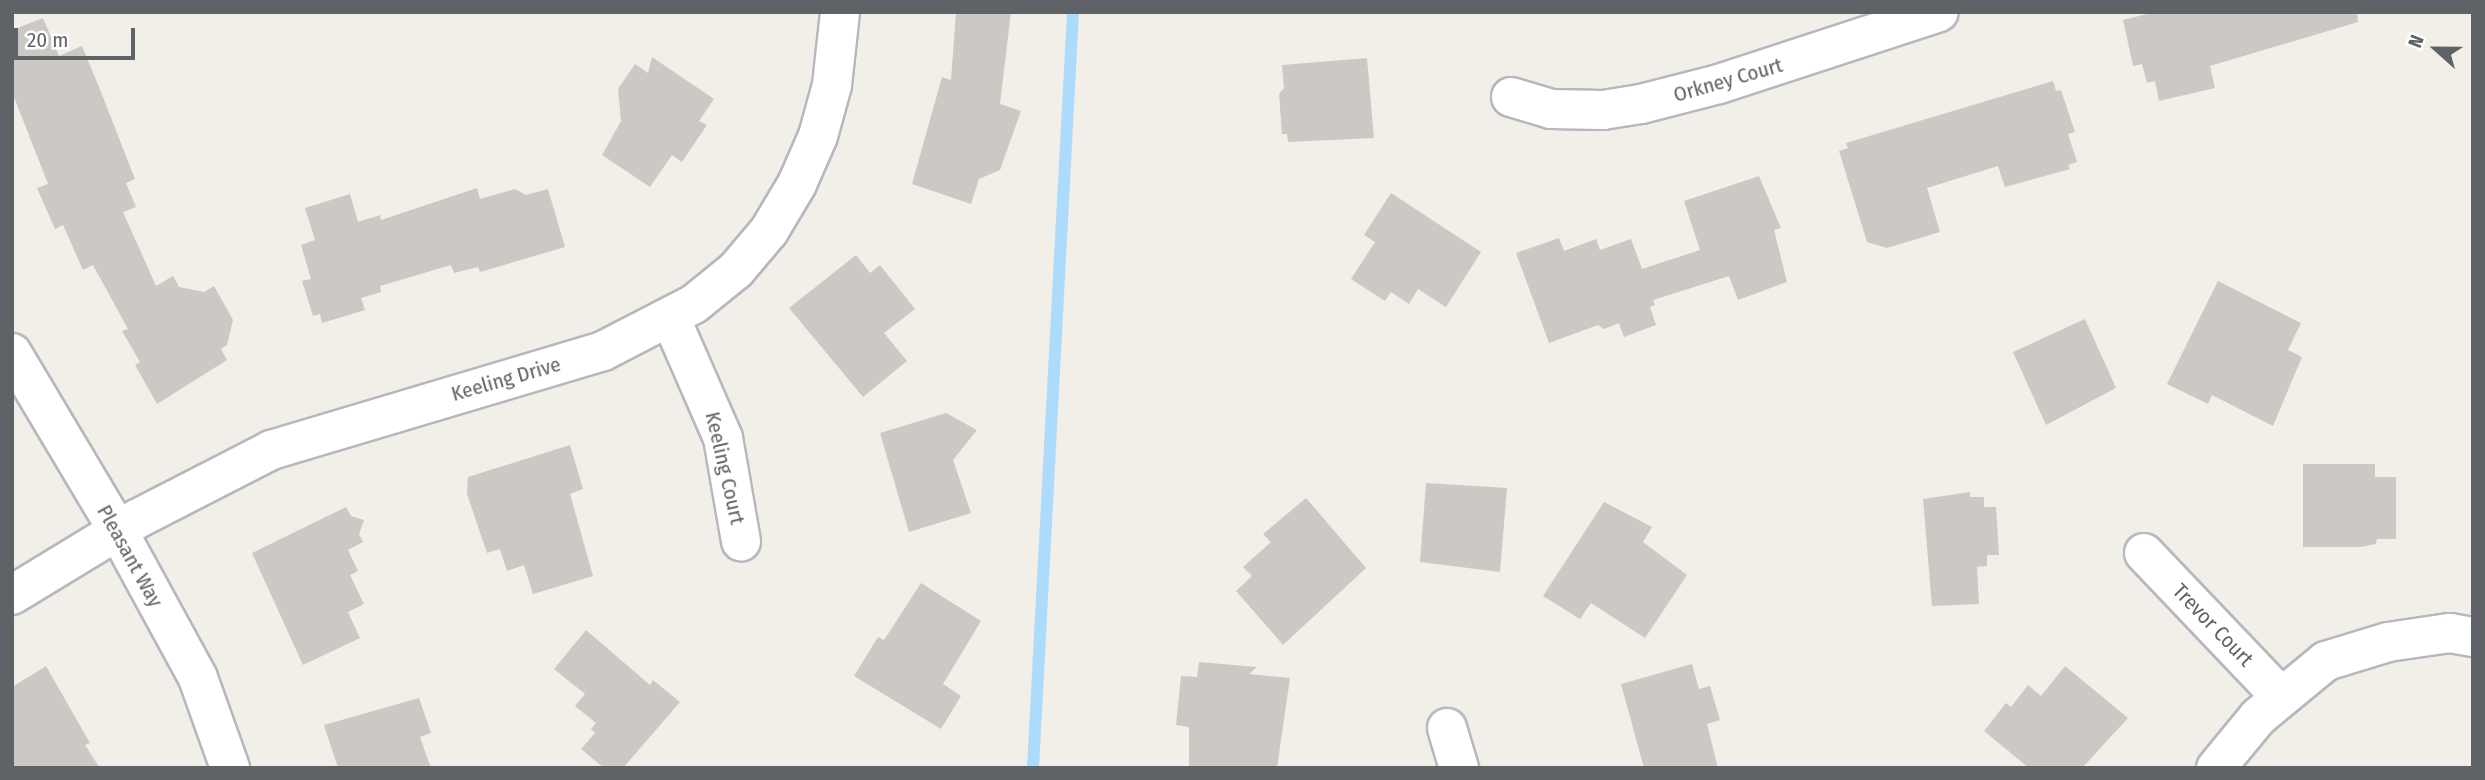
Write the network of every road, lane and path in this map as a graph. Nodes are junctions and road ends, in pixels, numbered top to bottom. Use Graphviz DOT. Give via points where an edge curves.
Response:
graph roads {
  1 [pos="840,12"];
  2 [pos="1939,12"];
  3 [pos="1511,97"];
  4 [pos="671,319"];
  5 [pos="12,353"];
  6 [pos="118,531"];
  7 [pos="741,541"];
  8 [pos="2144,554"];
  9 [pos="12,595"];
  10 [pos="2473,637"];
  11 [pos="2281,697"];
  12 [pos="1447,728"];
  13 [pos="230,768"];
  14 [pos="1459,768"];
  15 [pos="2216,768"];
  1 -- 4 [label="street, Keeling Drive" via="832,85 818,136 797,184 769,231 736,270"];
  2 -- 3 [label="street, Orkney Court" via="1719,85 1641,104 1604,110 1551,109"];
  4 -- 6 [label="street, Keeling Drive" via="603,351 271,450"];
  4 -- 7 [label="street, Keeling Court" via="723,438"];
  5 -- 6 [label="street, Pleasant Way"];
  6 -- 9 [label="street, Keeling Drive"];
  6 -- 13 [label="street, Pleasant Way" via="198,678"];
  8 -- 11 [label="street, Trevor Court"];
  10 -- 11 [label="street" via="2450,633 2388,642 2326,661"];
  11 -- 15 [label="street"];
  12 -- 14 [label="street"];
}
